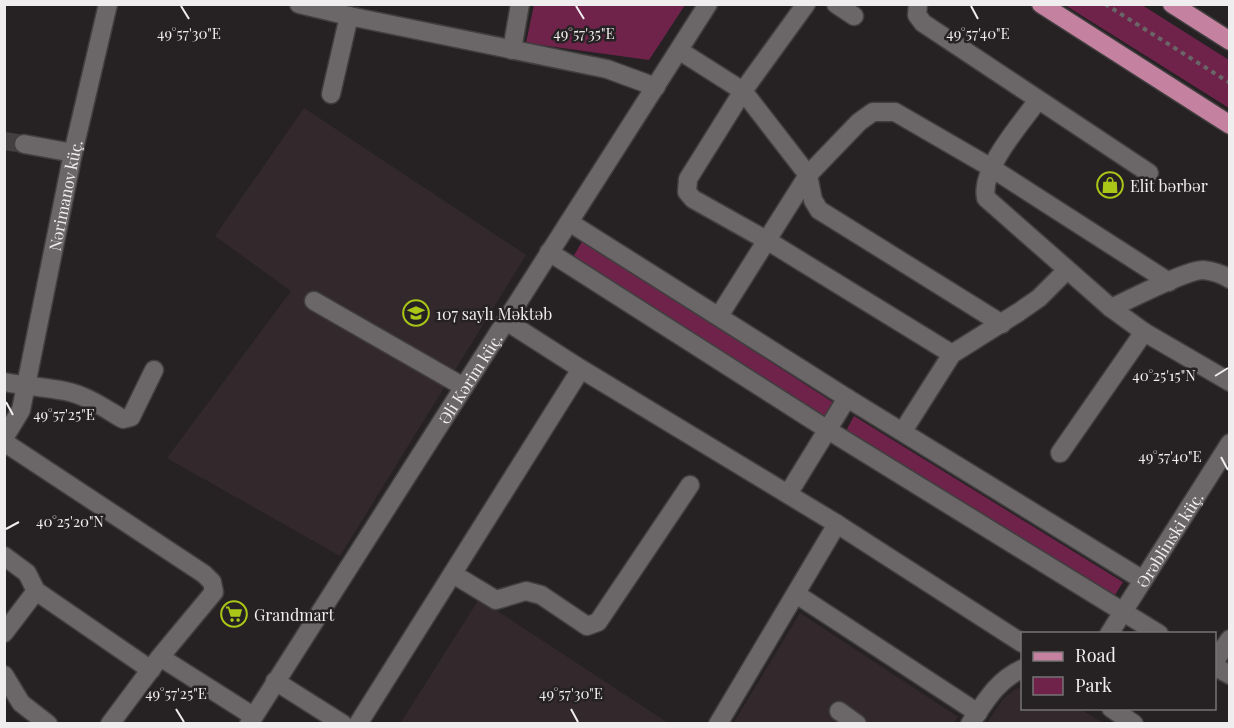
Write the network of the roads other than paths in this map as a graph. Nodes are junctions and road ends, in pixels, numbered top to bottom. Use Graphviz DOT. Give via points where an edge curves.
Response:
graph roads {
  1 [pos="108,4"];
  2 [pos="300,4"];
  3 [pos="520,4"];
  4 [pos="708,4"];
  5 [pos="806,4"];
  6 [pos="836,4"];
  7 [pos="918,4"];
  8 [pos="1041,4"];
  9 [pos="1172,4"];
  10 [pos="349,16"];
  11 [pos="854,16"];
  12 [pos="1230,41"];
  13 [pos="512,50"];
  14 [pos="680,51"];
  15 [pos="656,87"];
  16 [pos="742,91"];
  17 [pos="331,94"];
  18 [pos="1038,100"];
  19 [pos="1230,125"];
  20 [pos="24,144"];
  21 [pos="73,153"];
  22 [pos="990,167"];
  23 [pos="1149,173"];
  24 [pos="808,175"];
  25 [pos="569,222"];
  26 [pos="768,241"];
  27 [pos="549,252"];
  28 [pos="1066,271"];
  29 [pos="1230,279"];
  30 [pos="1169,282"];
  31 [pos="314,302"];
  32 [pos="1111,308"];
  33 [pos="718,316"];
  34 [pos="506,321"];
  35 [pos="1002,324"];
  36 [pos="1144,332"];
  37 [pos="952,354"];
  38 [pos="581,369"];
  39 [pos="154,370"];
  40 [pos="4,382"];
  41 [pos="1230,382"];
  42 [pos="26,387"];
  43 [pos="464,387"];
  44 [pos="847,398"];
  45 [pos="828,430"];
  46 [pos="903,431"];
  47 [pos="4,440"];
  48 [pos="1230,443"];
  49 [pos="1060,453"];
  50 [pos="690,485"];
  51 [pos="788,494"];
  52 [pos="837,524"];
  53 [pos="4,556"];
  54 [pos="453,574"];
  55 [pos="1143,580"];
  56 [pos="36,591"];
  57 [pos="796,594"];
  58 [pos="1123,612"];
  59 [pos="1110,632"];
  60 [pos="1157,632"];
  61 [pos="4,633"];
  62 [pos="1230,639"];
  63 [pos="1021,642"];
  64 [pos="1216,662"];
  65 [pos="155,663"];
  66 [pos="1216,665"];
  67 [pos="1021,670"];
  68 [pos="4,675"];
  69 [pos="1230,675"];
  70 [pos="275,681"];
  71 [pos="1114,710"];
  72 [pos="838,711"];
  73 [pos="974,718"];
  74 [pos="251,720"];
  75 [pos="48,723"];
  76 [pos="110,723"];
  77 [pos="343,723"];
  78 [pos="358,723"];
  79 [pos="718,723"];
  80 [pos="857,723"];
  81 [pos="1134,723"];
  1 -- 21 [label="street, Nərimanov küç."];
  2 -- 10 [label="street"];
  3 -- 13 [label="street"];
  4 -- 14 [label="street, Əli Kərim küç."];
  5 -- 16 [label="street"];
  6 -- 11 [label="street"];
  7 -- 18 [label="street" via="917,15 923,23"];
  8 -- 19 [label="main road"];
  9 -- 12 [label="main road"];
  10 -- 13 [label="street"];
  10 -- 17 [label="street"];
  13 -- 15 [label="street" via="607,69"];
  14 -- 15 [label="street, Əli Kərim küç."];
  14 -- 16 [label="street"];
  15 -- 25 [label="street, Əli Kərim küç."];
  16 -- 24 [label="street"];
  16 -- 26 [label="street" via="688,179 687,192"];
  18 -- 22 [label="street"];
  18 -- 23 [label="street"];
  20 -- 21 [label="street"];
  21 -- 42 [label="street, Nərimanov küç."];
  22 -- 24 [label="street" via="895,112 873,112"];
  22 -- 28 [label="street" via="984,189 986,198"];
  22 -- 30 [label="street"];
  24 -- 26 [label="street"];
  24 -- 35 [label="street" via="813,200 829,219"];
  25 -- 27 [label="street, Əli Kərim küç."];
  25 -- 33 [label="street"];
  26 -- 33 [label="street"];
  26 -- 37 [label="street"];
  27 -- 34 [label="street, Əli Kərim küç."];
  27 -- 45 [label="street"];
  28 -- 32 [label="street"];
  28 -- 35 [label="street" via="1039,298"];
  29 -- 30 [label="street" via="1201,270"];
  30 -- 32 [label="street"];
  31 -- 43 [label="street"];
  32 -- 36 [label="street"];
  33 -- 44 [label="street"];
  34 -- 38 [label="street"];
  34 -- 43 [label="street, Əli Kərim küç."];
  35 -- 37 [label="street"];
  36 -- 41 [label="street"];
  36 -- 49 [label="street"];
  37 -- 46 [label="street"];
  38 -- 51 [label="street"];
  38 -- 54 [label="street"];
  39 -- 42 [label="street" via="131,417 123,419 84,397"];
  40 -- 42 [label="street"];
  42 -- 47 [label="street, Nərimanov küç." via="21,410"];
  43 -- 70 [label="street, Əli Kərim küç."];
  44 -- 45 [label="street"];
  44 -- 46 [label="street"];
  45 -- 51 [label="street"];
  45 -- 58 [label="street"];
  46 -- 55 [label="street"];
  47 -- 65 [label="street" via="212,582 214,592"];
  48 -- 55 [label="street, Ərəblinski küç."];
  50 -- 54 [label="street" via="598,622 587,626 541,595 526,591 496,600"];
  51 -- 52 [label="street"];
  52 -- 57 [label="street"];
  52 -- 63 [label="street"];
  53 -- 56 [label="street" via="27,573"];
  54 -- 78 [label="street"];
  55 -- 58 [label="street, Ərəblinski küç."];
  56 -- 61 [label="street"];
  56 -- 65 [label="street"];
  57 -- 73 [label="street"];
  57 -- 79 [label="street"];
  58 -- 59 [label="street, Ərəblinski küç."];
  58 -- 60 [label="street"];
  62 -- 64 [label="street"];
  65 -- 74 [label="street"];
  65 -- 76 [label="street"];
  66 -- 69 [label="street"];
  67 -- 73 [label="street" via="1000,683"];
  68 -- 75 [label="street" via="21,703"];
  70 -- 74 [label="street, Əli Kərim küç."];
  70 -- 77 [label="street"];
  71 -- 81 [label="street"];
  72 -- 80 [label="street"];
}
